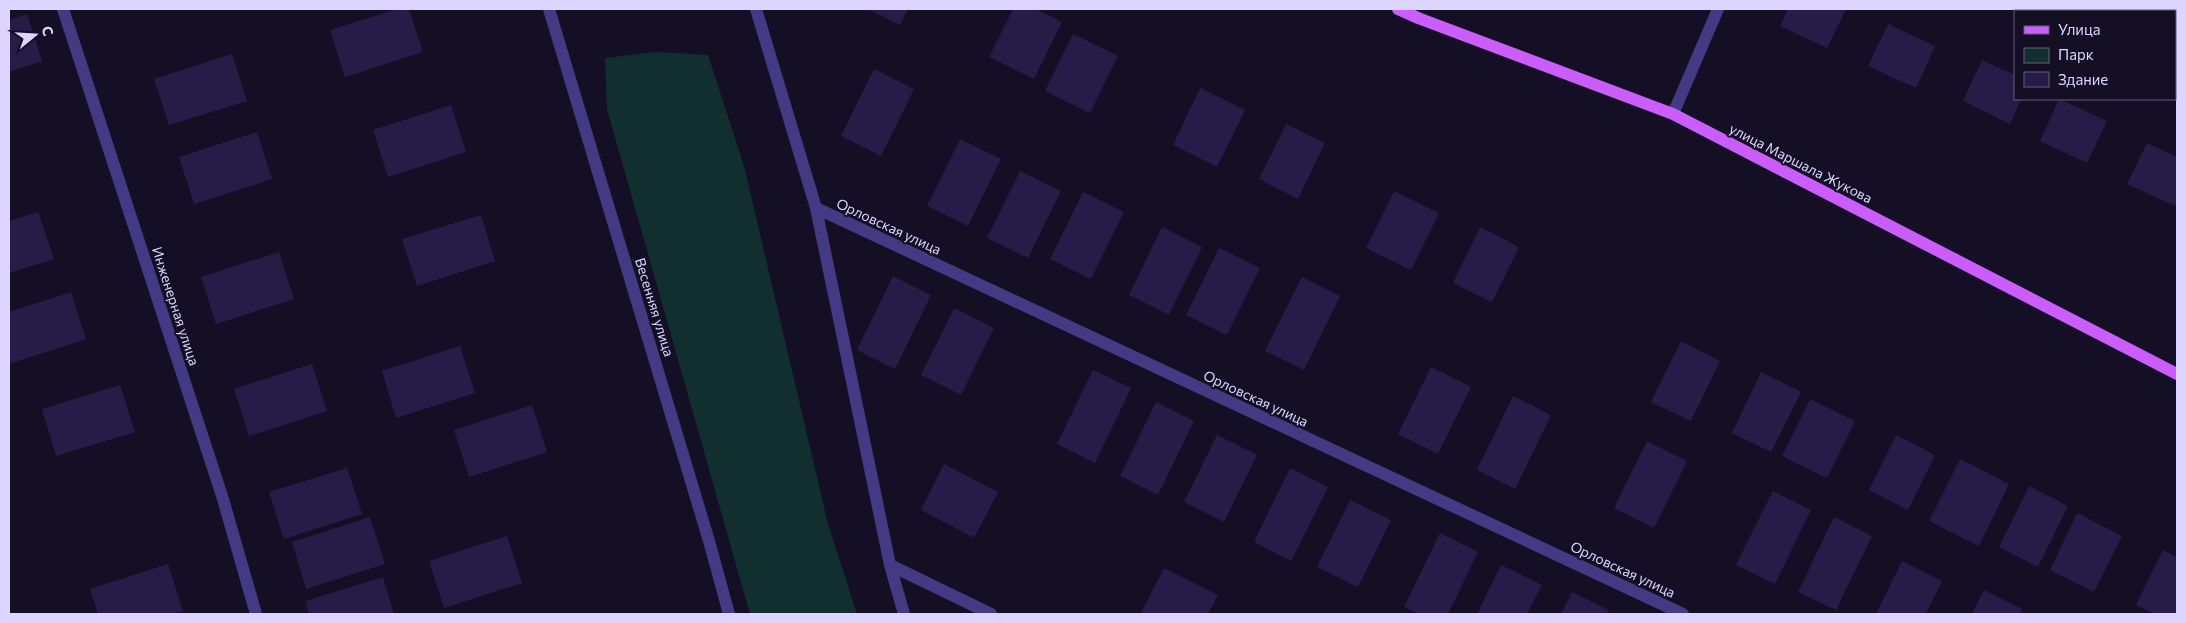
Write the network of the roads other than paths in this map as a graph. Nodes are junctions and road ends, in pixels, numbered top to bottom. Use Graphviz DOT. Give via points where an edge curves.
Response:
graph roads {
  1 [pos="63,9"];
  2 [pos="550,9"];
  3 [pos="756,9"];
  4 [pos="1398,9"];
  5 [pos="1718,9"];
  6 [pos="1420,13"];
  7 [pos="1672,114"];
  8 [pos="816,208"];
  9 [pos="2177,374"];
  10 [pos="890,565"];
  11 [pos="256,614"];
  12 [pos="729,614"];
  13 [pos="904,614"];
  14 [pos="991,614"];
  15 [pos="1683,614"];
  1 -- 11 [label="street, Инженерная улица" via="223,499"];
  2 -- 12 [label="street, Весенняя улица"];
  3 -- 8 [label="street"];
  4 -- 6 [label="main road, улица Маршала Жукова"];
  5 -- 7 [label="street"];
  6 -- 7 [label="main road, улица Маршала Жукова"];
  7 -- 9 [label="main road, улица Маршала Жукова"];
  8 -- 10 [label="street"];
  8 -- 15 [label="street, Орловская улица"];
  10 -- 13 [label="street"];
  10 -- 14 [label="street"];
}
